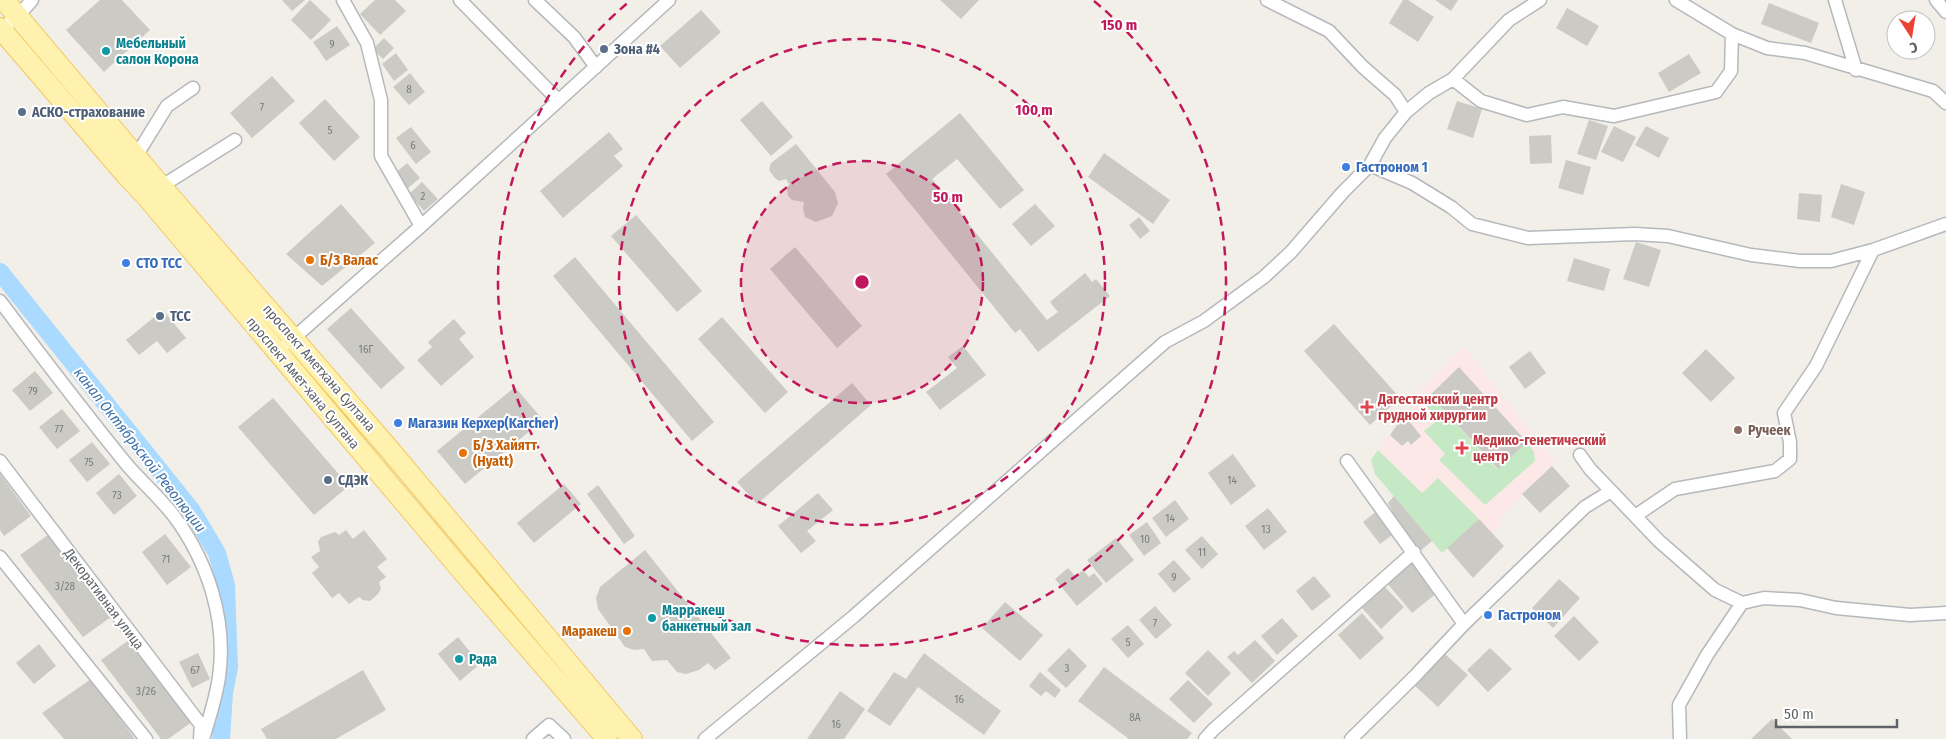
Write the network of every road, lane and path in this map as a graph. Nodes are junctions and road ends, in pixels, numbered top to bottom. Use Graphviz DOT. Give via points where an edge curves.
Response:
graph roads {
  1 [pos="4,0"];
  2 [pos="32,0"];
  3 [pos="343,0"];
  4 [pos="460,0"];
  5 [pos="535,0"];
  6 [pos="668,0"];
  7 [pos="1267,0"];
  8 [pos="1540,0"];
  9 [pos="1676,0"];
  10 [pos="1835,0"];
  11 [pos="1936,0"];
  12 [pos="1946,12"];
  13 [pos="18,16"];
  14 [pos="0,29"];
  15 [pos="1732,34"];
  16 [pos="596,67"];
  17 [pos="1856,70"];
  18 [pos="1453,79"];
  19 [pos="193,88"];
  20 [pos="558,100"];
  21 [pos="1946,103"];
  22 [pos="1406,112"];
  23 [pos="235,140"];
  24 [pos="137,158"];
  25 [pos="1370,164"];
  26 [pos="123,172"];
  27 [pos="153,191"];
  28 [pos="1946,224"];
  29 [pos="422,226"];
  30 [pos="1873,250"];
  31 [pos="0,301"];
  32 [pos="294,338"];
  33 [pos="277,352"];
  34 [pos="1580,455"];
  35 [pos="0,461"];
  36 [pos="1347,462"];
  37 [pos="1611,491"];
  38 [pos="1634,516"];
  39 [pos="1414,552"];
  40 [pos="0,558"];
  41 [pos="1742,603"];
  42 [pos="1946,613"];
  43 [pos="1464,624"];
  44 [pos="146,739"];
  45 [pos="202,739"];
  46 [pos="533,739"];
  47 [pos="564,739"];
  48 [pos="607,739"];
  49 [pos="632,739"];
  50 [pos="705,739"];
  51 [pos="1205,739"];
  52 [pos="1351,739"];
  53 [pos="1680,739"];
  1 -- 13 [label="main road, проспект Аметхана Султана"];
  2 -- 13 [label="street"];
  3 -- 29 [label="street" via="367,43 381,100 381,156"];
  4 -- 20 [label="street"];
  5 -- 16 [label="street" via="574,37"];
  6 -- 16 [label="street"];
  7 -- 22 [label="street" via="1329,31 1395,95"];
  8 -- 18 [label="street" via="1508,20"];
  9 -- 15 [label="street"];
  10 -- 17 [label="street"];
  11 -- 12 [label="street"];
  13 -- 14 [label="street"];
  13 -- 24 [label="main road, проспект Аметхана Султана"];
  14 -- 26 [label="main road, проспект Амет-хана Султана"];
  15 -- 17 [label="street" via="1767,48 1805,53"];
  15 -- 18 [label="street" via="1731,71 1716,92 1614,116 1563,107 1528,115 1481,101"];
  16 -- 20 [label="street"];
  17 -- 21 [label="street" via="1933,91"];
  18 -- 22 [label="street"];
  19 -- 24 [label="street" via="168,106"];
  20 -- 29 [label="street"];
  22 -- 25 [label="street"];
  23 -- 27 [label="street"];
  24 -- 26 [label="street"];
  24 -- 27 [label="main road, проспект Аметхана Султана"];
  25 -- 30 [label="street" via="1412,182 1452,206 1472,224 1528,238 1668,236 1751,255 1800,261 1832,261"];
  25 -- 50 [label="street" via="1291,252 1264,277 1204,322 1165,342 853,617"];
  26 -- 27 [label="main road, проспект Амет-хана Султана"];
  27 -- 32 [label="main road, проспект Аметхана Султана"];
  27 -- 33 [label="main road, проспект Амет-хана Султана"];
  28 -- 30 [label="street"];
  29 -- 32 [label="street"];
  30 -- 38 [label="street" via="1816,366 1784,413 1790,459 1776,471 1675,489"];
  31 -- 45 [label="street" via="128,466 174,516 197,551 217,608 220,640 219,676"];
  32 -- 33 [label="street"];
  32 -- 49 [label="main road, проспект Аметхана Султана"];
  33 -- 48 [label="main road, проспект Амет-хана Султана"];
  34 -- 37 [label="street"];
  35 -- 45 [label="street, Декоративная улица" via="201,725"];
  36 -- 39 [label="street"];
  37 -- 38 [label="street"];
  37 -- 43 [label="street" via="1585,507"];
  38 -- 41 [label="street" via="1715,590"];
  39 -- 43 [label="street"];
  39 -- 51 [label="street"];
  40 -- 44 [label="street"];
  41 -- 42 [label="street" via="1764,598 1910,615"];
  41 -- 53 [label="street" via="1679,705"];
  43 -- 52 [label="street"];
  46 -- 47 [label="street" via="549,725"];
}
